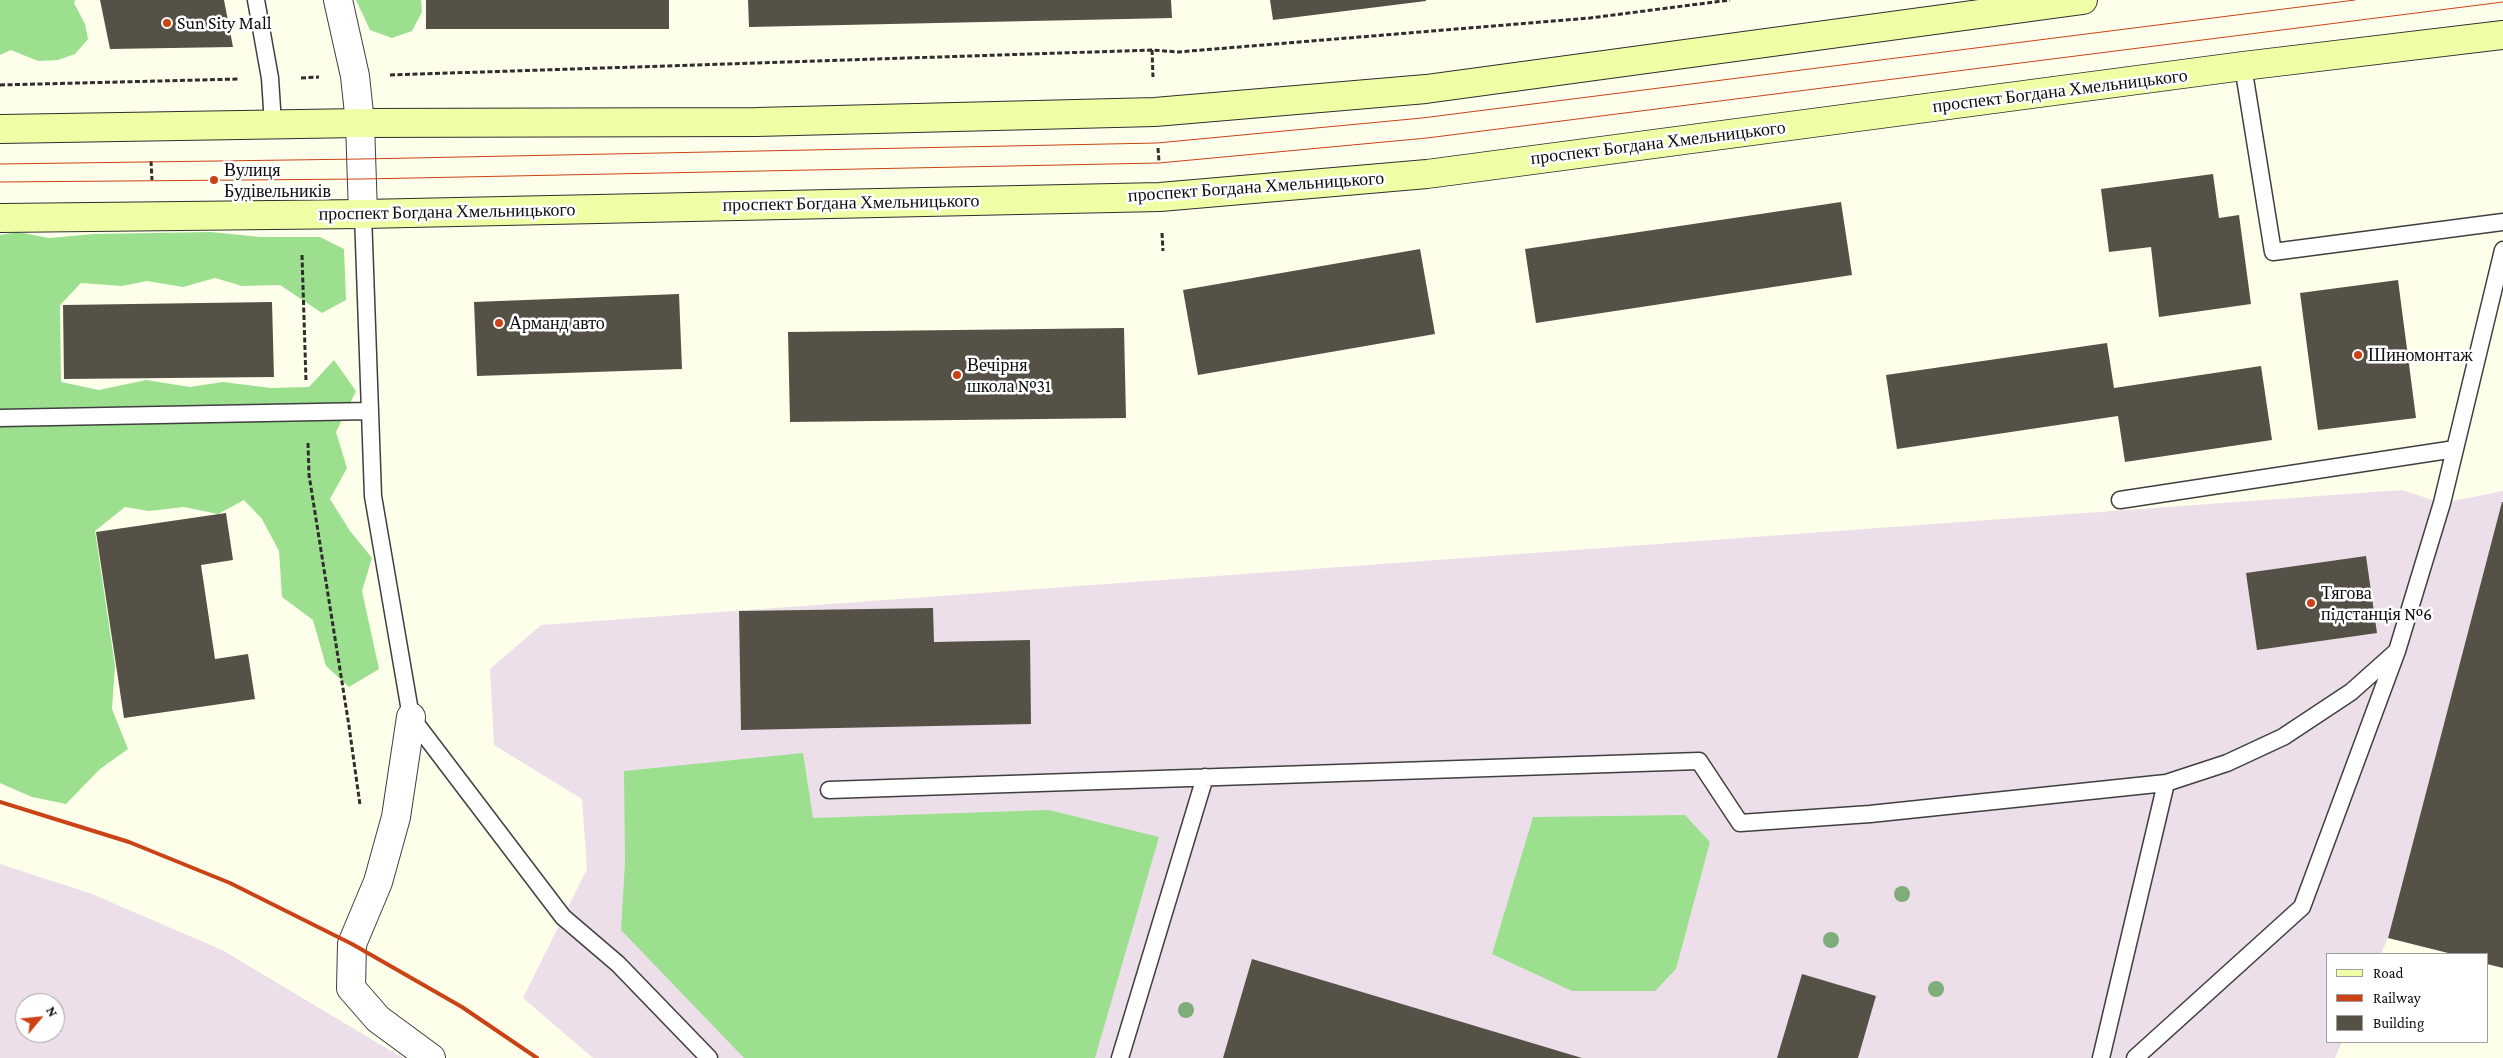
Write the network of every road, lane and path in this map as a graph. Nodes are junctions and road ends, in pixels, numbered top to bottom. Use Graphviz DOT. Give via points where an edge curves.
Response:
graph roads {
  1 [pos="256,0"];
  2 [pos="338,0"];
  3 [pos="1730,0"];
  4 [pos="2083,0"];
  5 [pos="2503,35"];
  6 [pos="1152,50"];
  7 [pos="2243,66"];
  8 [pos="355,76"];
  9 [pos="270,78"];
  10 [pos="148,80"];
  11 [pos="0,85"];
  12 [pos="1155,112"];
  13 [pos="360,122"];
  14 [pos="273,124"];
  15 [pos="150,126"];
  16 [pos="0,129"];
  17 [pos="1160,197"];
  18 [pos="363,214"];
  19 [pos="153,216"];
  20 [pos="0,218"];
  21 [pos="2503,222"];
  22 [pos="2503,250"];
  23 [pos="1163,251"];
  24 [pos="302,254"];
  25 [pos="306,411"];
  26 [pos="370,411"];
  27 [pos="0,418"];
  28 [pos="2455,448"];
  29 [pos="2120,500"];
  30 [pos="2397,651"];
  31 [pos="411,717"];
  32 [pos="1205,777"];
  33 [pos="2166,782"];
  34 [pos="829,790"];
  35 [pos="360,808"];
  36 [pos="431,1058"];
  37 [pos="709,1058"];
  38 [pos="1120,1058"];
  39 [pos="2101,1058"];
  40 [pos="2135,1058"];
  1 -- 9 [label="lane"];
  2 -- 8 [label="street"];
  3 -- 6 [label="path" via="1590,18 1178,52"];
  4 -- 12 [label="main road" via="1426,89"];
  5 -- 7 [label="main road, проспект Богдана Хмельницького"];
  6 -- 8 [label="path"];
  6 -- 12 [label="path"];
  7 -- 17 [label="main road, проспект Богдана Хмельницького" via="1427,174"];
  7 -- 21 [label="lane" via="2273,252"];
  8 -- 9 [label="path"];
  8 -- 13 [label="street"];
  9 -- 10 [label="path"];
  9 -- 14 [label="lane"];
  10 -- 11 [label="path"];
  10 -- 15 [label="path"];
  12 -- 13 [label="main road" via="756,122"];
  12 -- 17 [label="path"];
  13 -- 14 [label="main road"];
  13 -- 18 [label="street"];
  14 -- 15 [label="main road"];
  15 -- 16 [label="main road"];
  15 -- 19 [label="path"];
  17 -- 18 [label="main road, проспект Богдана Хмельницького"];
  17 -- 23 [label="path"];
  18 -- 19 [label="main road, проспект Богдана Хмельницького"];
  18 -- 26 [label="lane"];
  19 -- 20 [label="main road, проспект Богдана Хмельницького"];
  22 -- 28 [label="lane"];
  24 -- 25 [label="path"];
  25 -- 26 [label="lane"];
  25 -- 27 [label="lane"];
  25 -- 35 [label="path" via="309,475"];
  26 -- 31 [label="lane" via="372,496"];
  28 -- 29 [label="lane"];
  28 -- 30 [label="lane" via="2442,503"];
  30 -- 33 [label="lane" via="2351,692 2283,737 2227,763"];
  30 -- 40 [label="lane" via="2302,907"];
  31 -- 36 [label="street" via="396,817 378,882 352,944 351,988 378,1019"];
  31 -- 37 [label="lane" via="563,917 618,964"];
  32 -- 33 [label="lane" via="1699,761 1740,823 1870,814"];
  32 -- 34 [label="lane"];
  32 -- 38 [label="lane"];
  33 -- 39 [label="lane"];
}
